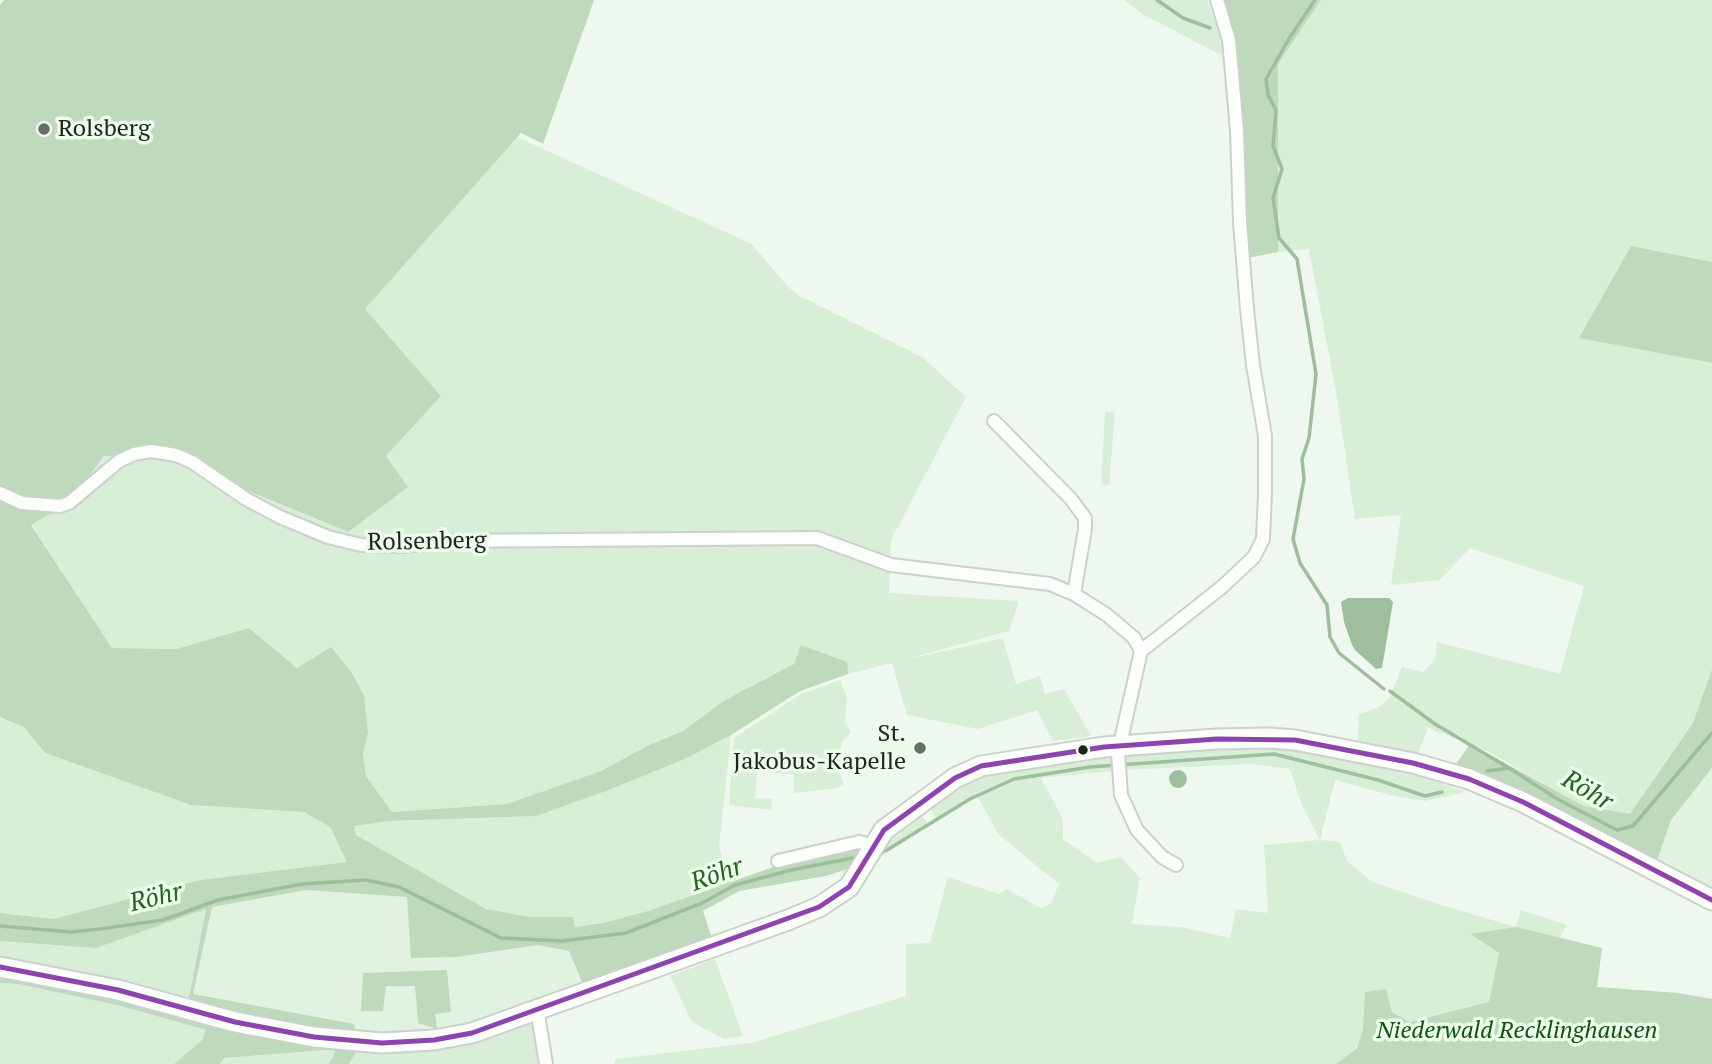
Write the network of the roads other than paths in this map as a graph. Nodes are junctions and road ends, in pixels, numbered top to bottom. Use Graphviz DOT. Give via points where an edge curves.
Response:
graph roads {
  1 [pos="1217,0"];
  2 [pos="994,421"];
  3 [pos="0,493"];
  4 [pos="1074,594"];
  5 [pos="1141,651"];
  6 [pos="1119,750"];
  7 [pos="870,852"];
  8 [pos="778,861"];
  9 [pos="1176,865"];
  10 [pos="1712,900"];
  11 [pos="0,967"];
  12 [pos="537,1009"];
  13 [pos="546,1064"];
  1 -- 5 [label="street" via="1228,40 1243,260 1265,436 1261,546 1249,564"];
  2 -- 4 [label="street" via="1085,518"];
  3 -- 4 [label="street, Rolsenberg" via="22,503 60,506 119,461 134,454 159,452 192,462 280,517 361,545 817,538 891,565 1043,582"];
  4 -- 5 [label="street, Rolsenberg" via="1119,625"];
  5 -- 6 [label="street"];
  6 -- 7 [label="main road" via="981,766 956,778 884,830"];
  6 -- 9 [label="street" via="1121,795 1131,821 1151,847"];
  6 -- 10 [label="main road" via="1269,738 1440,770 1523,802"];
  7 -- 8 [label="street" via="859,842"];
  7 -- 12 [label="main road" via="849,887 802,915"];
  11 -- 12 [label="main road" via="118,990 273,1030 382,1043 434,1041 472,1033"];
  12 -- 13 [label="street"];
}
